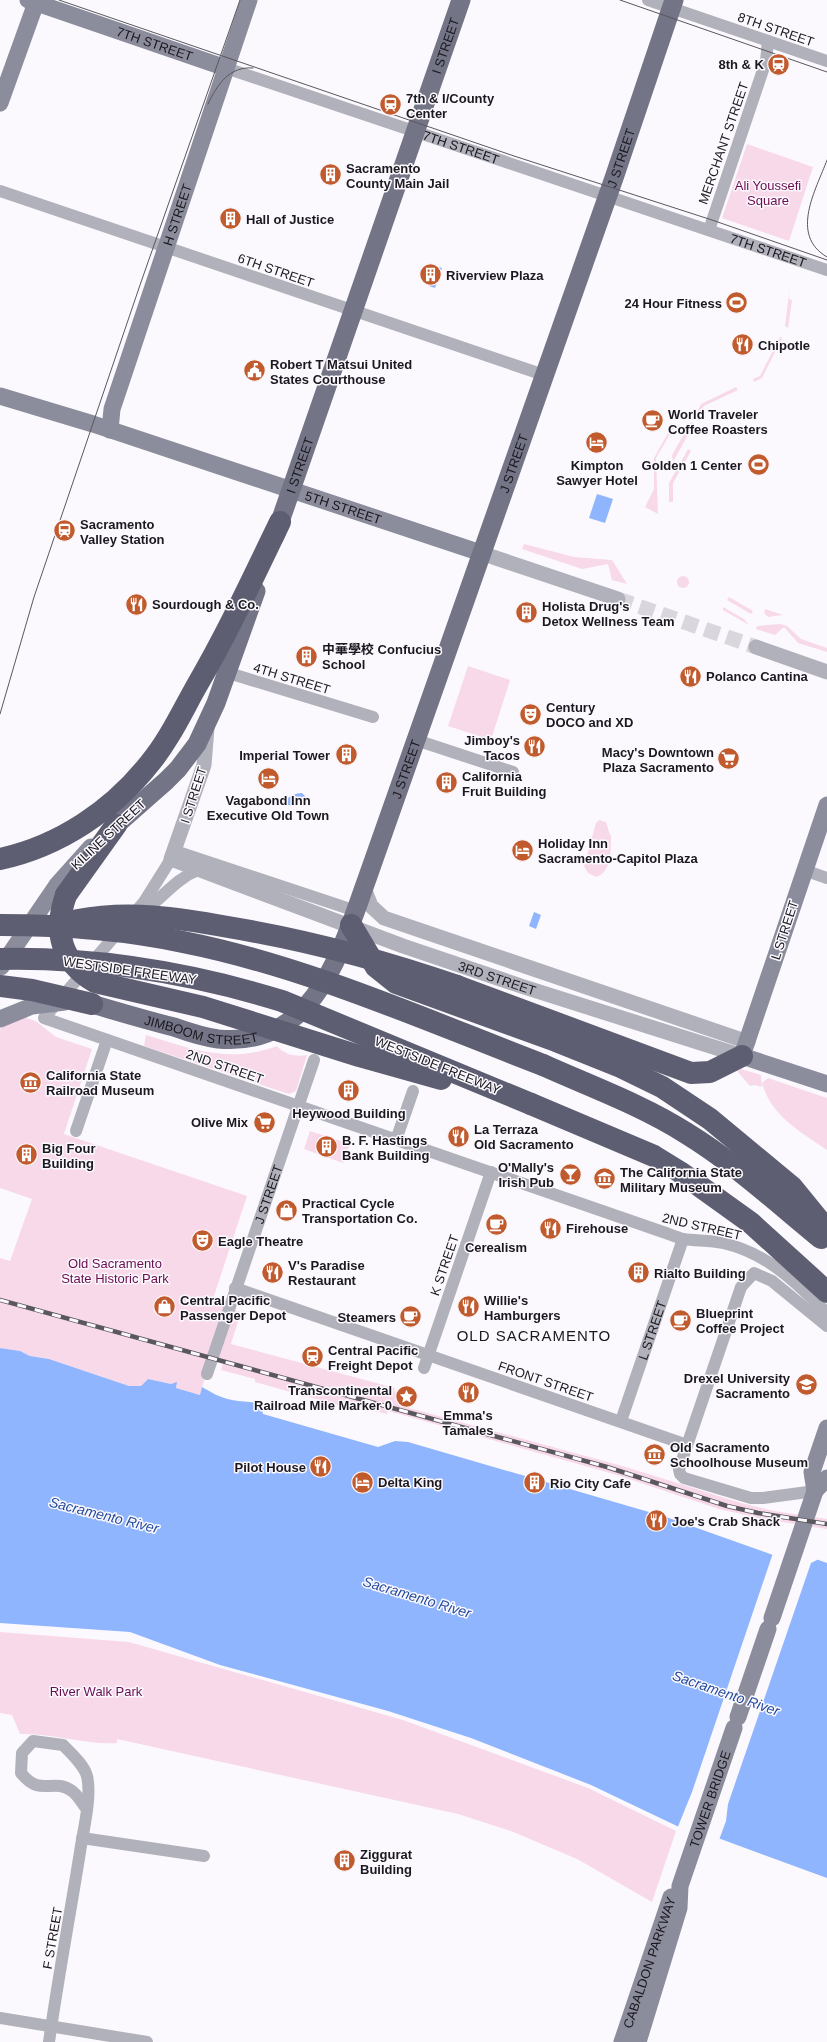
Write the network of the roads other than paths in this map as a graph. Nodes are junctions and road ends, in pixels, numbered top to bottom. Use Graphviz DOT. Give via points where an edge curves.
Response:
graph roads {
  1 [pos="249,0"];
  2 [pos="461,0"];
  3 [pos="648,0"];
  4 [pos="34,1"];
  5 [pos="673,4"];
  6 [pos="768,41"];
  7 [pos="827,61"];
  8 [pos="226,68"];
  9 [pos="0,103"];
  10 [pos="416,131"];
  11 [pos="0,191"];
  12 [pos="608,196"];
  13 [pos="709,230"];
  14 [pos="166,247"];
  15 [pos="827,270"];
  16 [pos="354,311"];
  17 [pos="544,375"];
  18 [pos="0,396"];
  19 [pos="110,430"];
  20 [pos="291,490"];
  21 [pos="280,522"];
  22 [pos="481,553"];
  23 [pos="618,599"];
  24 [pos="756,647"];
  25 [pos="227,672"];
  26 [pos="827,672"];
  27 [pos="204,674"];
  28 [pos="373,717"];
  29 [pos="208,725"];
  30 [pos="416,740"];
  31 [pos="513,772"];
  32 [pos="827,805"];
  33 [pos="116,825"];
  34 [pos="173,855"];
  35 [pos="0,859"];
  36 [pos="198,870"];
  37 [pos="804,870"];
  38 [pos="827,878"];
  39 [pos="364,888"];
  40 [pos="62,890"];
  41 [pos="353,918"];
  42 [pos="127,922"];
  43 [pos="0,925"];
  44 [pos="54,925"];
  45 [pos="0,959"];
  46 [pos="0,969"];
  47 [pos="0,986"];
  48 [pos="92,1004"];
  49 [pos="44,1018"];
  50 [pos="0,1019"];
  51 [pos="107,1040"];
  52 [pos="745,1049"];
  53 [pos="314,1060"];
  54 [pos="827,1084"];
  55 [pos="413,1091"];
  56 [pos="531,1104"];
  57 [pos="298,1106"];
  58 [pos="76,1131"];
  59 [pos="396,1140"];
  60 [pos="491,1172"];
  61 [pos="827,1230"];
  62 [pos="683,1239"];
  63 [pos="827,1242"];
  64 [pos="235,1288"];
  65 [pos="827,1292"];
  66 [pos="827,1313"];
  67 [pos="827,1326"];
  68 [pos="428,1355"];
  69 [pos="424,1368"];
  70 [pos="207,1374"];
  71 [pos="621,1422"];
  72 [pos="827,1428"];
  73 [pos="686,1445"];
  74 [pos="827,1478"];
  75 [pos="815,1491"];
  76 [pos="86,1808"];
  77 [pos="82,1838"];
  78 [pos="204,1856"];
  79 [pos="686,1870"];
  80 [pos="680,1886"];
  81 [pos="0,2018"];
  82 [pos="51,2026"];
  83 [pos="49,2042"];
  84 [pos="147,2042"];
  85 [pos="622,2042"];
  86 [pos="638,2042"];
  1 -- 8 [label="main road, H STREET"];
  2 -- 10 [label="main road, I STREET"];
  3 -- 5 [label="street, 8TH STREET"];
  4 -- 8 [label="main road, 7TH STREET"];
  4 -- 9 [label="main road"];
  5 -- 6 [label="street, 8TH STREET"];
  5 -- 12 [label="main road, J STREET"];
  6 -- 7 [label="street, 8TH STREET"];
  6 -- 13 [label="street, MERCHANT STREET" via="766,61"];
  8 -- 10 [label="street, 7TH STREET"];
  8 -- 14 [label="main road, H STREET"];
  10 -- 12 [label="street, 7TH STREET"];
  10 -- 16 [label="main road, I STREET"];
  11 -- 14 [label="street, 6TH STREET"];
  12 -- 13 [label="street, 7TH STREET"];
  12 -- 17 [label="main road, J STREET"];
  13 -- 15 [label="street, 7TH STREET"];
  14 -- 16 [label="street, 6TH STREET"];
  14 -- 19 [label="main road, H STREET" via="112,409"];
  16 -- 17 [label="street, 6TH STREET"];
  16 -- 20 [label="main road, I STREET"];
  17 -- 22 [label="main road, J STREET"];
  18 -- 19 [label="main road, 5TH STREET"];
  19 -- 20 [label="main road, 5TH STREET"];
  20 -- 21 [label="main road, I STREET"];
  20 -- 22 [label="main road, 5TH STREET"];
  21 -- 25 [label="main road, I STREET"];
  21 -- 27 [label="highway"];
  22 -- 23 [label="street, 5TH STREET"];
  22 -- 30 [label="main road, J STREET"];
  24 -- 26 [label="street"];
  25 -- 27 [label="street, 4TH STREET" via="214,670"];
  25 -- 28 [label="street, 4TH STREET"];
  25 -- 29 [label="main road, I STREET"];
  27 -- 35 [label="highway" via="151,762 120,796 98,814 57,839 27,852"];
  29 -- 33 [label="main road, KILINE STREET" via="178,769"];
  29 -- 34 [label="street, I STREET" via="204,765"];
  30 -- 31 [label="street"];
  30 -- 39 [label="main road, J STREET"];
  32 -- 37 [label="main road, L STREET"];
  33 -- 40 [label="highway"];
  34 -- 36 [label="street, 3RD STREET"];
  34 -- 41 [label="street, 3RD STREET"];
  34 -- 42 [label="street, I STREET" via="156,887"];
  36 -- 41 [label="street, 3RD STREET"];
  36 -- 42 [label="street, I STREET" via="181,879 152,906"];
  37 -- 38 [label="street"];
  37 -- 52 [label="main road, L STREET"];
  39 -- 41 [label="main road, J STREET"];
  39 -- 52 [label="street, 3RD STREET" via="371,906 384,918"];
  40 -- 46 [label="main road, bridge"];
  40 -- 56 [label="highway, bridge" via="62,945 79,972 95,982 203,1007 359,1056"];
  41 -- 48 [label="main road, JIMBOOM STREET" via="338,956 319,992 286,1023 259,1035 229,1039 205,1037"];
  41 -- 52 [label="street, 3RD STREET" via="403,946 524,987"];
  41 -- 61 [label="highway" via="376,966 396,983 556,1041 621,1067 662,1088 710,1119 792,1187"];
  42 -- 49 [label="street, I STREET"];
  43 -- 44 [label="highway, bridge"];
  44 -- 52 [label="highway, bridge" via="103,915 157,916 292,939 396,966 691,1072 710,1072"];
  44 -- 63 [label="highway, bridge" via="183,942 265,963 383,1004 544,1065 653,1114 686,1133 741,1172"];
  45 -- 56 [label="highway, WESTSIDE FREEWAY, bridge" via="109,964 172,973 249,991 282,1001"];
  47 -- 48 [label="highway, bridge" via="38,991"];
  48 -- 50 [label="main road, JIMBOOM STREET, bridge" via="48,1003 21,1009"];
  49 -- 51 [label="street, 2ND STREET"];
  51 -- 57 [label="street, 2ND STREET"];
  51 -- 58 [label="street"];
  52 -- 54 [label="main road, 3RD STREET"];
  53 -- 57 [label="street, J STREET"];
  55 -- 59 [label="street"];
  56 -- 65 [label="highway, WESTSIDE FREEWAY" via="654,1156 680,1172 751,1223"];
  57 -- 59 [label="street, 2ND STREET"];
  57 -- 64 [label="street, J STREET"];
  59 -- 60 [label="street, 2ND STREET"];
  60 -- 62 [label="street, 2ND STREET"];
  60 -- 68 [label="street, K STREET"];
  62 -- 66 [label="street, 2ND STREET" via="723,1243 765,1259"];
  62 -- 71 [label="street, L STREET"];
  64 -- 68 [label="street, FRONT STREET"];
  64 -- 70 [label="street, J STREET"];
  67 -- 73 [label="street" via="772,1282 754,1273 741,1287"];
  68 -- 69 [label="street, K STREET"];
  68 -- 71 [label="street, FRONT STREET"];
  71 -- 73 [label="street, FRONT STREET"];
  72 -- 75 [label="main road" via="812,1472"];
  73 -- 75 [label="street" via="679,1469 684,1478 751,1498"];
  74 -- 75 [label="main road"];
  75 -- 79 [label="main road, TOWER BRIDGE"];
  76 -- 76 [label="street, F STREET" via="87,1775 76,1759 63,1745 33,1741 22,1753 21,1772 28,1782 40,1787 61,1786 73,1791"];
  76 -- 77 [label="street, F STREET"];
  77 -- 78 [label="street"];
  77 -- 82 [label="street, F STREET"];
  79 -- 80 [label="main road, CABALDON PARKWAY"];
  80 -- 85 [label="main road, CABALDON PARKWAY" via="669,1900"];
  80 -- 86 [label="main road, CABALDON PARKWAY" via="679,1908"];
  81 -- 82 [label="street"];
  82 -- 83 [label="street, F STREET"];
  82 -- 84 [label="street"];
}
